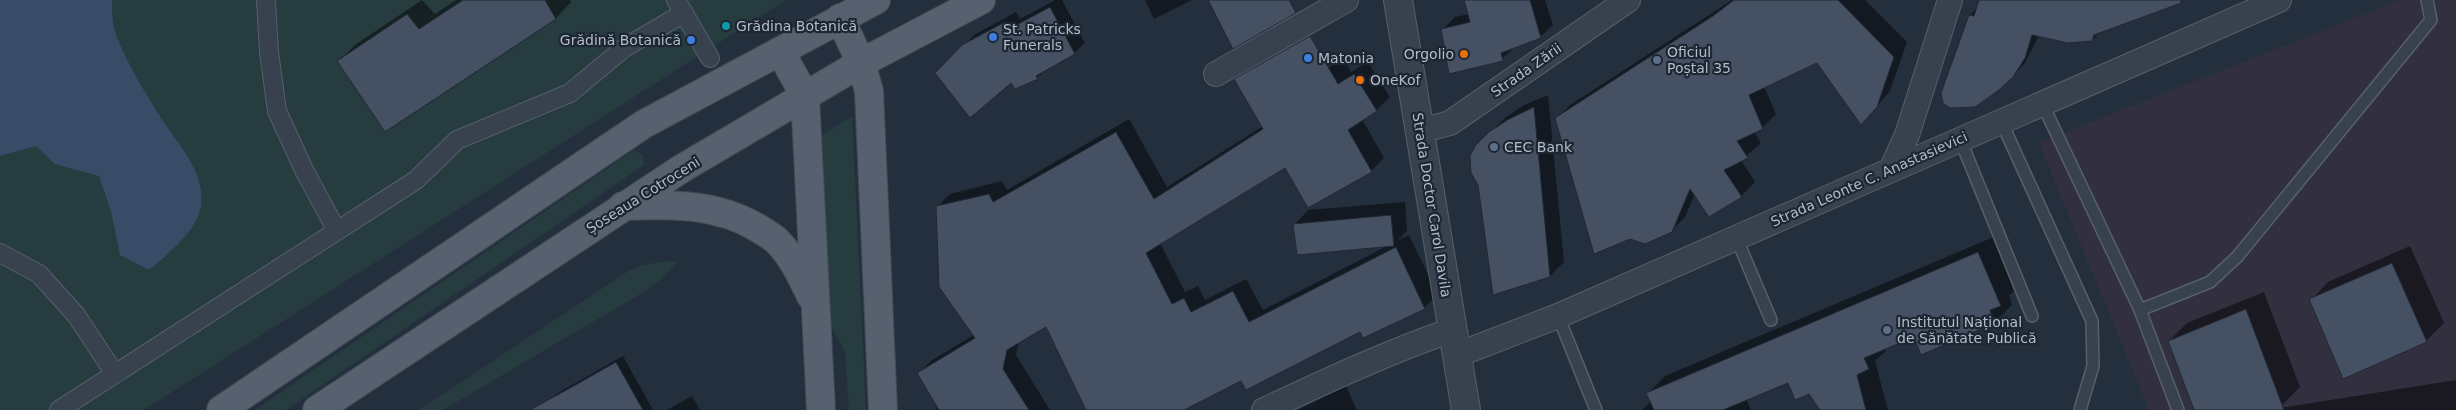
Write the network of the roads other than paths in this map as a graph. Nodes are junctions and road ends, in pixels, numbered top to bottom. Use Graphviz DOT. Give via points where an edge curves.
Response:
graph roads {
  1 [pos="266,0"];
  2 [pos="876,0"];
  3 [pos="981,0"];
  4 [pos="1346,0"];
  5 [pos="1398,0"];
  6 [pos="1628,0"];
  7 [pos="1950,0"];
  8 [pos="2280,0"];
  9 [pos="2427,0"];
  10 [pos="680,6"];
  11 [pos="840,18"];
  12 [pos="780,51"];
  13 [pos="710,58"];
  14 [pos="861,63"];
  15 [pos="1216,74"];
  16 [pos="805,96"];
  17 [pos="2042,103"];
  18 [pos="2002,121"];
  19 [pos="1420,131"];
  20 [pos="1960,139"];
  21 [pos="1891,170"];
  22 [pos="622,206"];
  23 [pos="338,231"];
  24 [pos="1736,237"];
  25 [pos="0,253"];
  26 [pos="816,307"];
  27 [pos="2140,310"];
  28 [pos="1558,316"];
  29 [pos="2032,316"];
  30 [pos="1771,320"];
  31 [pos="1454,342"];
  32 [pos="115,374"];
  33 [pos="60,410"];
  34 [pos="221,410"];
  35 [pos="317,410"];
  36 [pos="821,410"];
  37 [pos="883,410"];
  38 [pos="1264,410"];
  39 [pos="1466,410"];
  40 [pos="1596,410"];
  41 [pos="2080,410"];
  42 [pos="2178,410"];
  1 -- 23 [label="street" via="277,112"];
  2 -- 11 [label="main road"];
  3 -- 14 [label="main road, Șoseaua Cotroceni"];
  4 -- 15 [label="street"];
  5 -- 19 [label="street, Strada Doctor Carol Davila"];
  6 -- 19 [label="street, Strada Zării" via="1450,123"];
  7 -- 21 [label="street" via="1908,135"];
  8 -- 17 [label="street, Strada Leonte C. Anastasievici"];
  9 -- 27 [label="lane" via="2431,20 2237,257 2210,282"];
  10 -- 13 [label="street"];
  10 -- 23 [label="street" via="570,93 457,140 416,180"];
  11 -- 12 [label="main road"];
  11 -- 14 [label="main road"];
  12 -- 16 [label="main road"];
  12 -- 34 [label="main road" via="644,124"];
  14 -- 16 [label="main road, Șoseaua Cotroceni"];
  14 -- 37 [label="main road" via="868,91"];
  16 -- 22 [label="main road, Șoseaua Cotroceni"];
  16 -- 26 [label="main road"];
  17 -- 18 [label="street, Strada Leonte C. Anastasievici"];
  17 -- 27 [label="lane"];
  18 -- 20 [label="street, Strada Leonte C. Anastasievici"];
  18 -- 41 [label="lane" via="2092,322 2093,366"];
  19 -- 31 [label="street, Strada Doctor Carol Davila"];
  20 -- 21 [label="street, Strada Leonte C. Anastasievici"];
  20 -- 29 [label="lane"];
  21 -- 24 [label="street, Strada Leonte C. Anastasievici"];
  22 -- 26 [label="main road" via="712,209 746,221 776,240 796,264"];
  22 -- 35 [label="main road, Șoseaua Cotroceni"];
  23 -- 32 [label="street"];
  24 -- 28 [label="street, Strada Leonte C. Anastasievici"];
  24 -- 30 [label="lane"];
  25 -- 32 [label="street" via="39,274 76,315"];
  26 -- 36 [label="main road"];
  27 -- 42 [label="lane"];
  28 -- 31 [label="street, Strada Leonte C. Anastasievici"];
  28 -- 40 [label="lane"];
  31 -- 38 [label="street, Strada Leonte C. Anastasievici" via="1418,342"];
  31 -- 39 [label="street, Strada Doctor Carol Davila"];
  32 -- 33 [label="street"];
}
